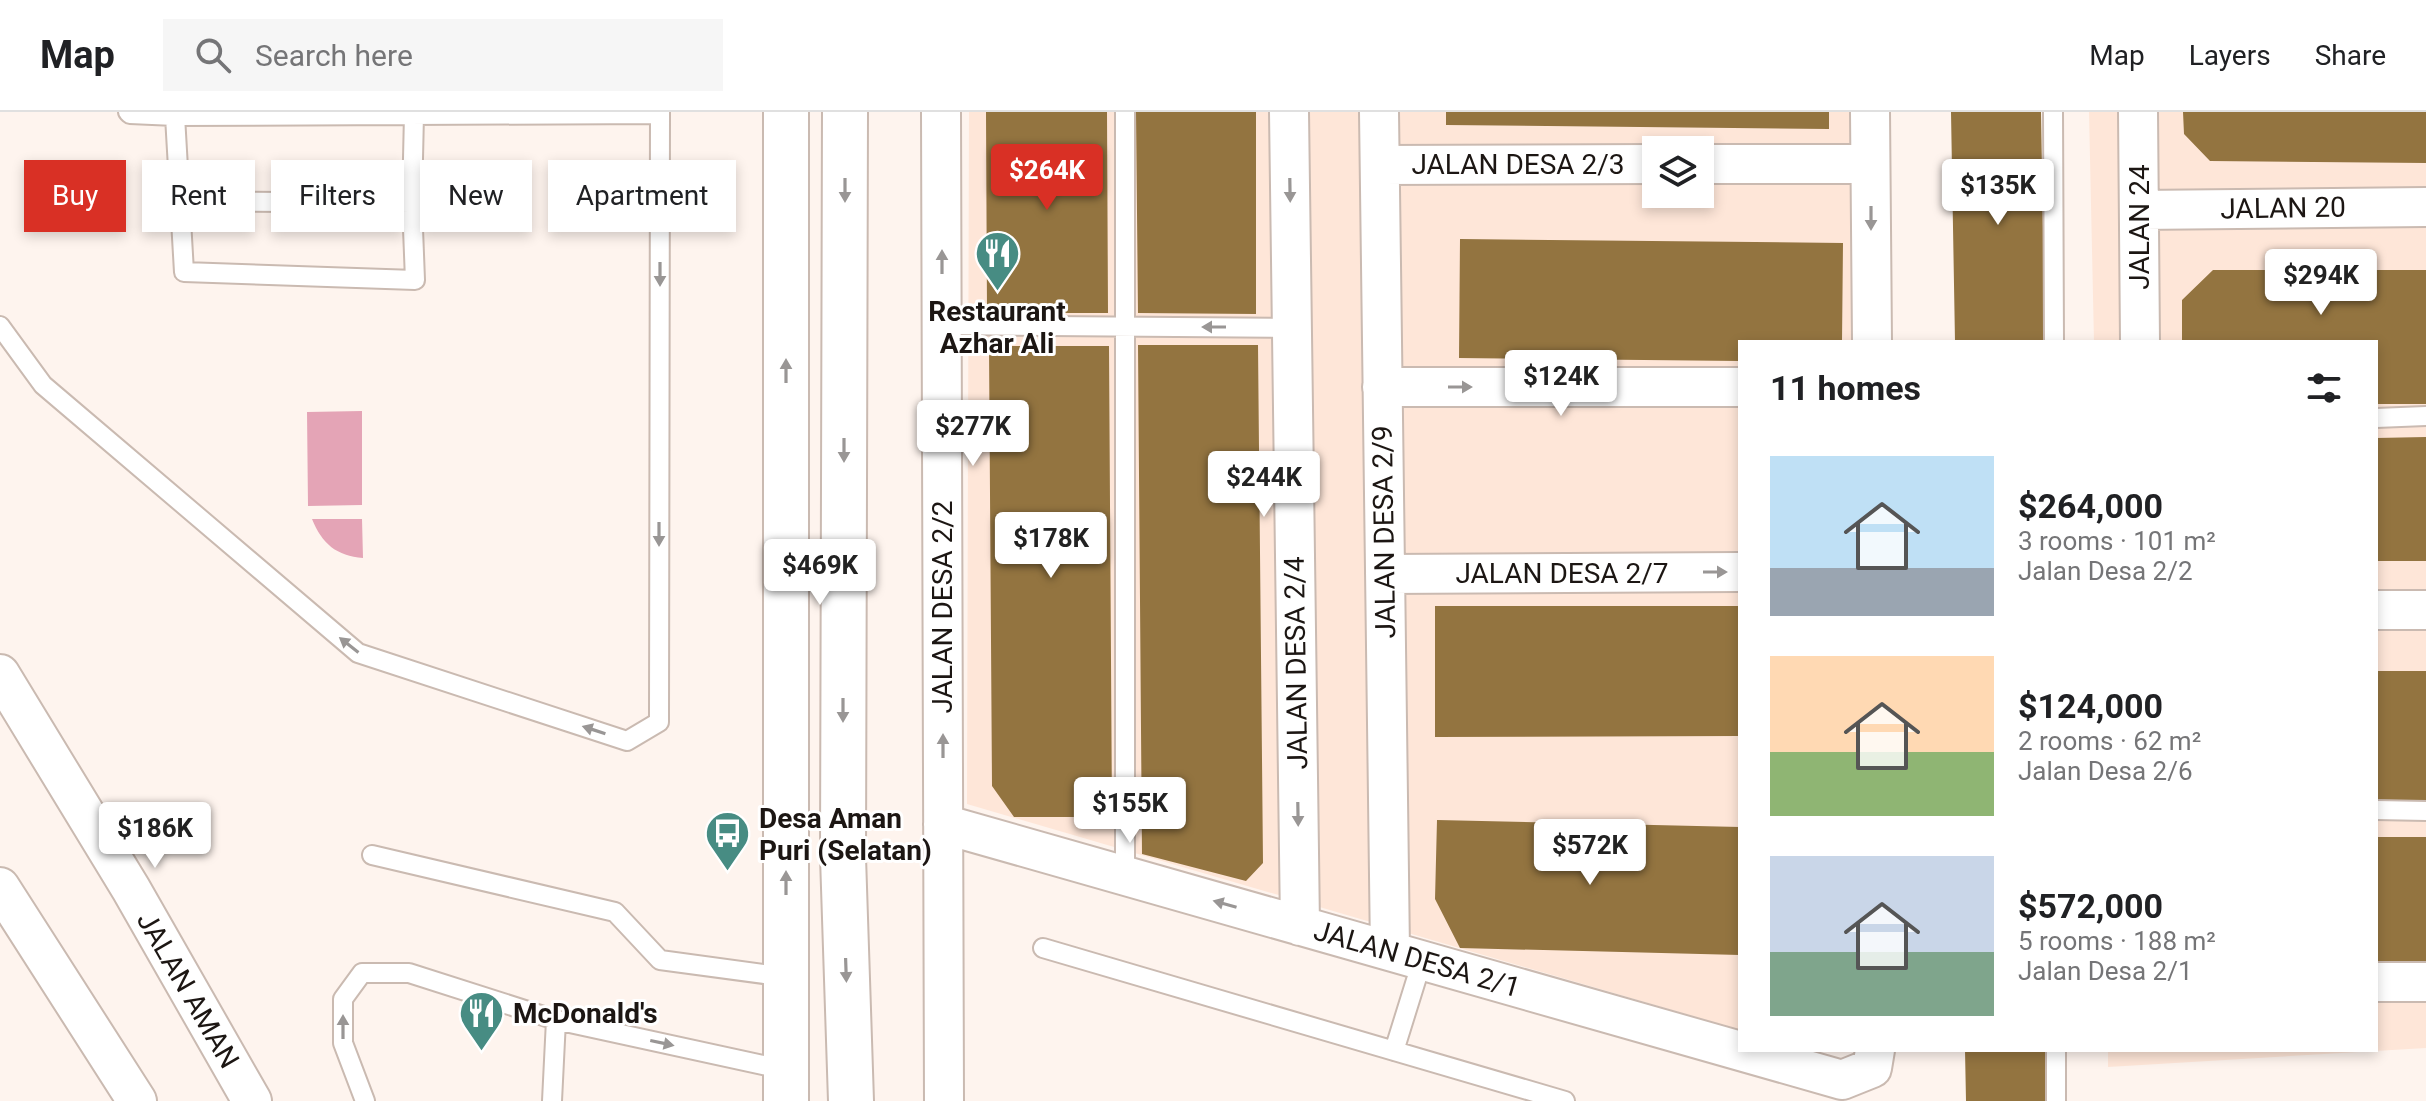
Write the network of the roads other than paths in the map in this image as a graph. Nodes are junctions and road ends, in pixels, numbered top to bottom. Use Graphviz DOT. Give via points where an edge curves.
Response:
graph roads {
  1 [pos="128,112"];
  2 [pos="786,112"];
  3 [pos="845,112"];
  4 [pos="941,112"];
  5 [pos="1125,112"];
  6 [pos="1289,112"];
  7 [pos="1379,112"];
  8 [pos="1870,112"];
  9 [pos="2053,112"];
  10 [pos="2138,112"];
  11 [pos="660,113"];
  12 [pos="414,114"];
  13 [pos="175,116"];
  14 [pos="178,160"];
  15 [pos="1642,164"];
  16 [pos="1714,164"];
  17 [pos="1870,164"];
  18 [pos="1380,165"];
  19 [pos="255,202"];
  20 [pos="412,203"];
  21 [pos="2426,207"];
  22 [pos="2139,210"];
  23 [pos="182,232"];
  24 [pos="942,325"];
  25 [pos="0,326"];
  26 [pos="1126,327"];
  27 [pos="1292,328"];
  28 [pos="1872,340"];
  29 [pos="2054,340"];
  30 [pos="2140,340"];
  31 [pos="1382,387"];
  32 [pos="1738,387"];
  33 [pos="2426,416"];
  34 [pos="2378,418"];
  35 [pos="1738,572"];
  36 [pos="1385,574"];
  37 [pos="2378,610"];
  38 [pos="2426,610"];
  39 [pos="0,674"];
  40 [pos="2378,810"];
  41 [pos="2426,811"];
  42 [pos="943,824"];
  43 [pos="372,855"];
  44 [pos="1125,876"];
  45 [pos="0,887"];
  46 [pos="1300,926"];
  47 [pos="1043,948"];
  48 [pos="1406,956"];
  49 [pos="786,977"];
  50 [pos="2378,982"];
  51 [pos="2426,982"];
  52 [pos="556,1020"];
  53 [pos="1738,1050"];
  54 [pos="1394,1051"];
  55 [pos="1744,1052"];
  56 [pos="1875,1052"];
  57 [pos="2056,1052"];
  58 [pos="786,1086"];
  59 [pos="137,1101"];
  60 [pos="252,1101"];
  61 [pos="365,1101"];
  62 [pos="552,1101"];
  63 [pos="851,1101"];
  64 [pos="944,1101"];
  65 [pos="1565,1101"];
  66 [pos="2056,1101"];
  1 -- 13 [label="lane"];
  49 -- 2 [label="main road, one-way"];
  3 -- 63 [label="main road, one-way" via="843,857"];
  24 -- 4 [label="street, JALAN DESA 2/2, one-way"];
  5 -- 26 [label="lane"];
  6 -- 27 [label="street, JALAN DESA 2/4, one-way"];
  7 -- 18 [label="street, JALAN DESA 2/9"];
  8 -- 17 [label="street"];
  9 -- 29 [label="lane"];
  10 -- 22 [label="street, JALAN 24"];
  11 -- 12 [label="lane"];
  11 -- 25 [label="lane, one-way" via="659,722 627,741 358,653 43,385"];
  12 -- 13 [label="lane"];
  12 -- 20 [label="lane"];
  13 -- 14 [label="lane"];
  15 -- 18 [label="street, JALAN DESA 2/3"];
  16 -- 17 [label="street"];
  17 -- 28 [label="street, one-way"];
  18 -- 31 [label="street, JALAN DESA 2/9"];
  19 -- 20 [label="lane"];
  20 -- 23 [label="lane" via="415,280 184,272"];
  21 -- 22 [label="street, JALAN 20"];
  22 -- 30 [label="street, JALAN 24"];
  24 -- 26 [label="lane"];
  42 -- 24 [label="street, JALAN DESA 2/2, one-way"];
  27 -- 26 [label="lane, one-way"];
  26 -- 44 [label="lane"];
  27 -- 46 [label="street, JALAN DESA 2/4, one-way"];
  31 -- 32 [label="street, one-way"];
  31 -- 36 [label="street, JALAN DESA 2/9"];
  33 -- 34 [label="lane"];
  36 -- 35 [label="street, JALAN DESA 2/7, one-way"];
  36 -- 48 [label="street, JALAN DESA 2/9"];
  37 -- 38 [label="street"];
  39 -- 60 [label="street, JALAN AMAN"];
  40 -- 41 [label="lane"];
  42 -- 44 [label="street, JALAN DESA 2/1"];
  42 -- 64 [label="street, JALAN DESA 2/2"];
  43 -- 49 [label="lane" via="615,912 660,960"];
  46 -- 44 [label="street, JALAN DESA 2/1, one-way"];
  45 -- 59 [label="street"];
  46 -- 48 [label="street, JALAN DESA 2/1"];
  47 -- 54 [label="lane"];
  48 -- 53 [label="street, JALAN DESA 2/1"];
  48 -- 54 [label="lane"];
  49 -- 58 [label="main road"];
  50 -- 51 [label="street"];
  52 -- 58 [label="lane, one-way"];
  61 -- 52 [label="lane, one-way" via="343,1043 343,999 362,973 409,973"];
  52 -- 62 [label="lane"];
  54 -- 65 [label="lane"];
  55 -- 56 [label="street, JALAN DESA 2/1" via="1842,1080 1872,1068"];
  57 -- 66 [label="lane"];
}
